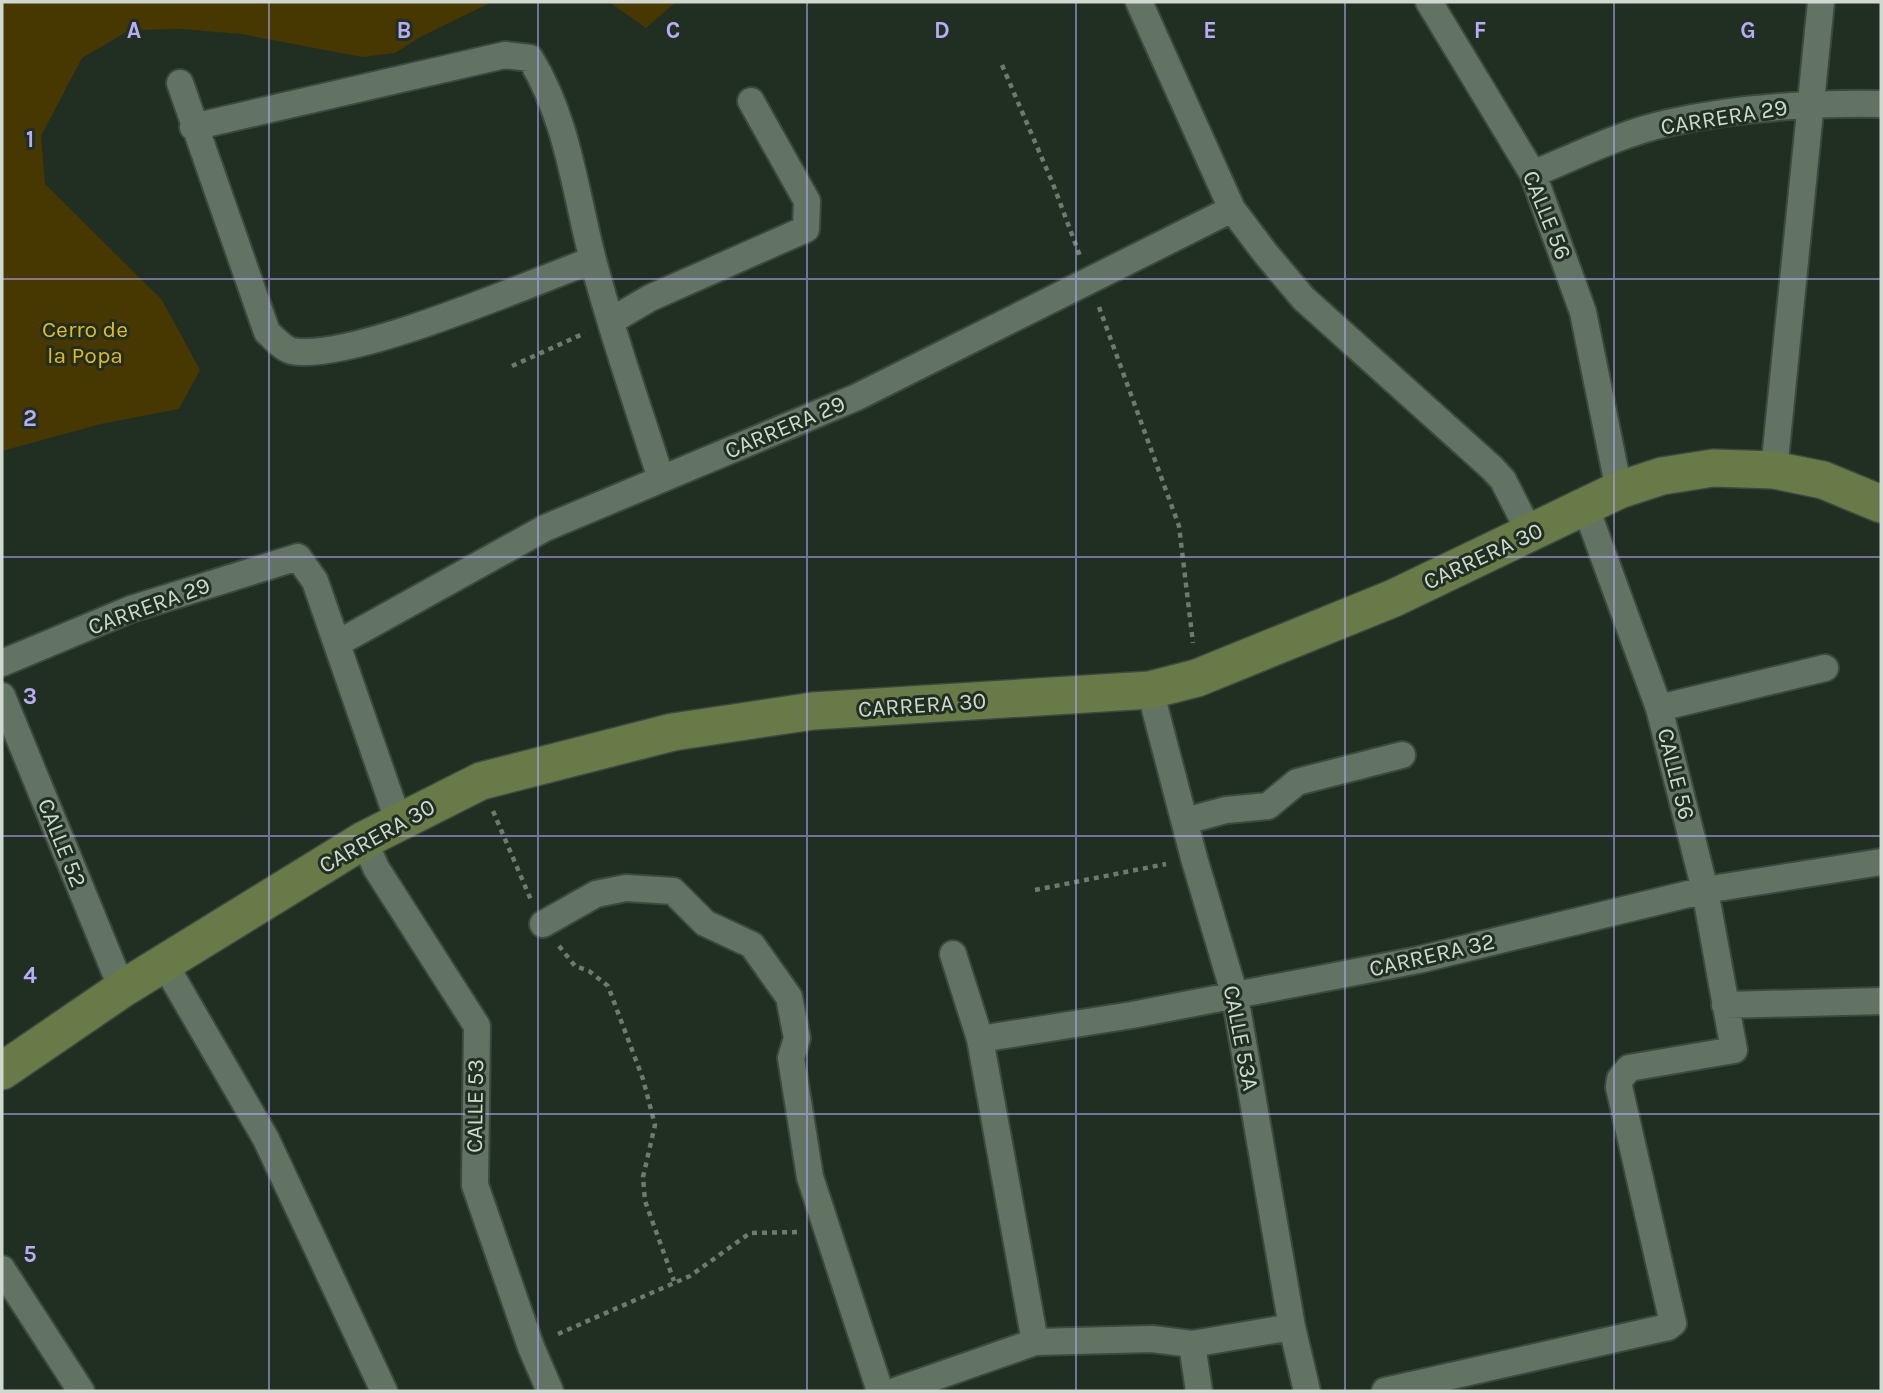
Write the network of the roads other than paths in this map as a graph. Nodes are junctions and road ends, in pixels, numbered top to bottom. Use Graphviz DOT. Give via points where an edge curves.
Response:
graph roads {
  1 [pos="1139,2"];
  2 [pos="1429,2"];
  3 [pos="1821,2"];
  4 [pos="180,83"];
  5 [pos="751,101"];
  6 [pos="1811,103"];
  7 [pos="1881,104"];
  8 [pos="193,127"];
  9 [pos="1533,174"];
  10 [pos="1232,209"];
  11 [pos="593,260"];
  12 [pos="611,321"];
  13 [pos="1774,470"];
  14 [pos="662,479"];
  15 [pos="1619,490"];
  16 [pos="1881,504"];
  17 [pos="1586,508"];
  18 [pos="1530,533"];
  19 [pos="338,643"];
  20 [pos="2,663"];
  21 [pos="1825,668"];
  22 [pos="1150,690"];
  23 [pos="2,696"];
  24 [pos="1659,708"];
  25 [pos="1402,755"];
  26 [pos="1185,821"];
  27 [pos="399,823"];
  28 [pos="364,840"];
  29 [pos="1881,862"];
  30 [pos="1705,890"];
  31 [pos="544,924"];
  32 [pos="953,954"];
  33 [pos="164,962"];
  34 [pos="122,989"];
  35 [pos="1235,996"];
  36 [pos="1881,1001"];
  37 [pos="1725,1005"];
  38 [pos="980,1040"];
  39 [pos="2,1071"];
  40 [pos="2,1269"];
  41 [pos="1292,1327"];
  42 [pos="1035,1342"];
  43 [pos="1192,1344"];
  44 [pos="1415,1388"];
  45 [pos="81,1391"];
  46 [pos="384,1391"];
  47 [pos="550,1391"];
  48 [pos="880,1391"];
  49 [pos="895,1391"];
  50 [pos="1199,1391"];
  51 [pos="1307,1391"];
  52 [pos="1385,1391"];
  1 -- 10 [label="street"];
  2 -- 9 [label="street, CALLE 56"];
  3 -- 6 [label="street"];
  4 -- 8 [label="street"];
  5 -- 12 [label="street" via="807,201 806,229 669,289"];
  6 -- 7 [label="street, CARRERA 29"];
  6 -- 9 [label="street, CARRERA 29" via="1666,123"];
  6 -- 13 [label="street"];
  8 -- 11 [label="street" via="505,55 530,58 546,84 572,164"];
  8 -- 11 [label="street" via="267,332 289,350 323,352 412,327"];
  9 -- 15 [label="street, CALLE 56" via="1583,312"];
  10 -- 14 [label="street, CARRERA 29" via="857,397"];
  10 -- 18 [label="street" via="1303,298 1492,468"];
  11 -- 12 [label="street"];
  12 -- 14 [label="street"];
  13 -- 15 [label="street, CARRERA 30" via="1713,468 1662,476"];
  13 -- 16 [label="street, CARRERA 30" via="1823,480"];
  14 -- 19 [label="street, CARRERA 29" via="545,528"];
  15 -- 17 [label="street, CARRERA 30"];
  17 -- 18 [label="street, CARRERA 30"];
  17 -- 24 [label="street, CALLE 56"];
  18 -- 22 [label="street, CARRERA 30" via="1394,598 1197,678"];
  19 -- 20 [label="street, CARRERA 29" via="315,581 298,557 131,609"];
  19 -- 27 [label="street"];
  21 -- 24 [label="street"];
  22 -- 26 [label="street, CALLE 53A"];
  22 -- 27 [label="street, CARRERA 30" via="813,712 673,732 481,781"];
  23 -- 34 [label="street, CALLE 52"];
  24 -- 30 [label="street, CALLE 56"];
  25 -- 26 [label="street" via="1297,782 1268,806 1226,810"];
  26 -- 35 [label="street, CALLE 53A"];
  27 -- 28 [label="street, CARRERA 30"];
  28 -- 33 [label="street, CARRERA 30"];
  28 -- 47 [label="street, CALLE 53" via="376,867 477,1026 475,1185"];
  29 -- 30 [label="street, CARRERA 32"];
  30 -- 35 [label="street, CARRERA 32" via="1419,960"];
  30 -- 37 [label="street, CALLE 56"];
  31 -- 48 [label="street" via="596,894 626,888 673,891 705,923 752,945 789,997 797,1038 791,1058 810,1177"];
  32 -- 38 [label="street"];
  33 -- 34 [label="street, CARRERA 30"];
  33 -- 46 [label="street" via="266,1139"];
  34 -- 39 [label="street, CARRERA 30"];
  35 -- 38 [label="street, CARRERA 32"];
  35 -- 41 [label="street, CALLE 53A"];
  36 -- 37 [label="street"];
  37 -- 44 [label="street, CALLE 56" via="1734,1050 1629,1068 1620,1079 1673,1322 1668,1327"];
  38 -- 42 [label="street"];
  40 -- 45 [label="street"];
  41 -- 43 [label="street"];
  41 -- 51 [label="street, CALLE 53A"];
  42 -- 43 [label="street" via="1152,1339"];
  42 -- 49 [label="street"];
  43 -- 50 [label="street"];
  44 -- 52 [label="street"];
}
